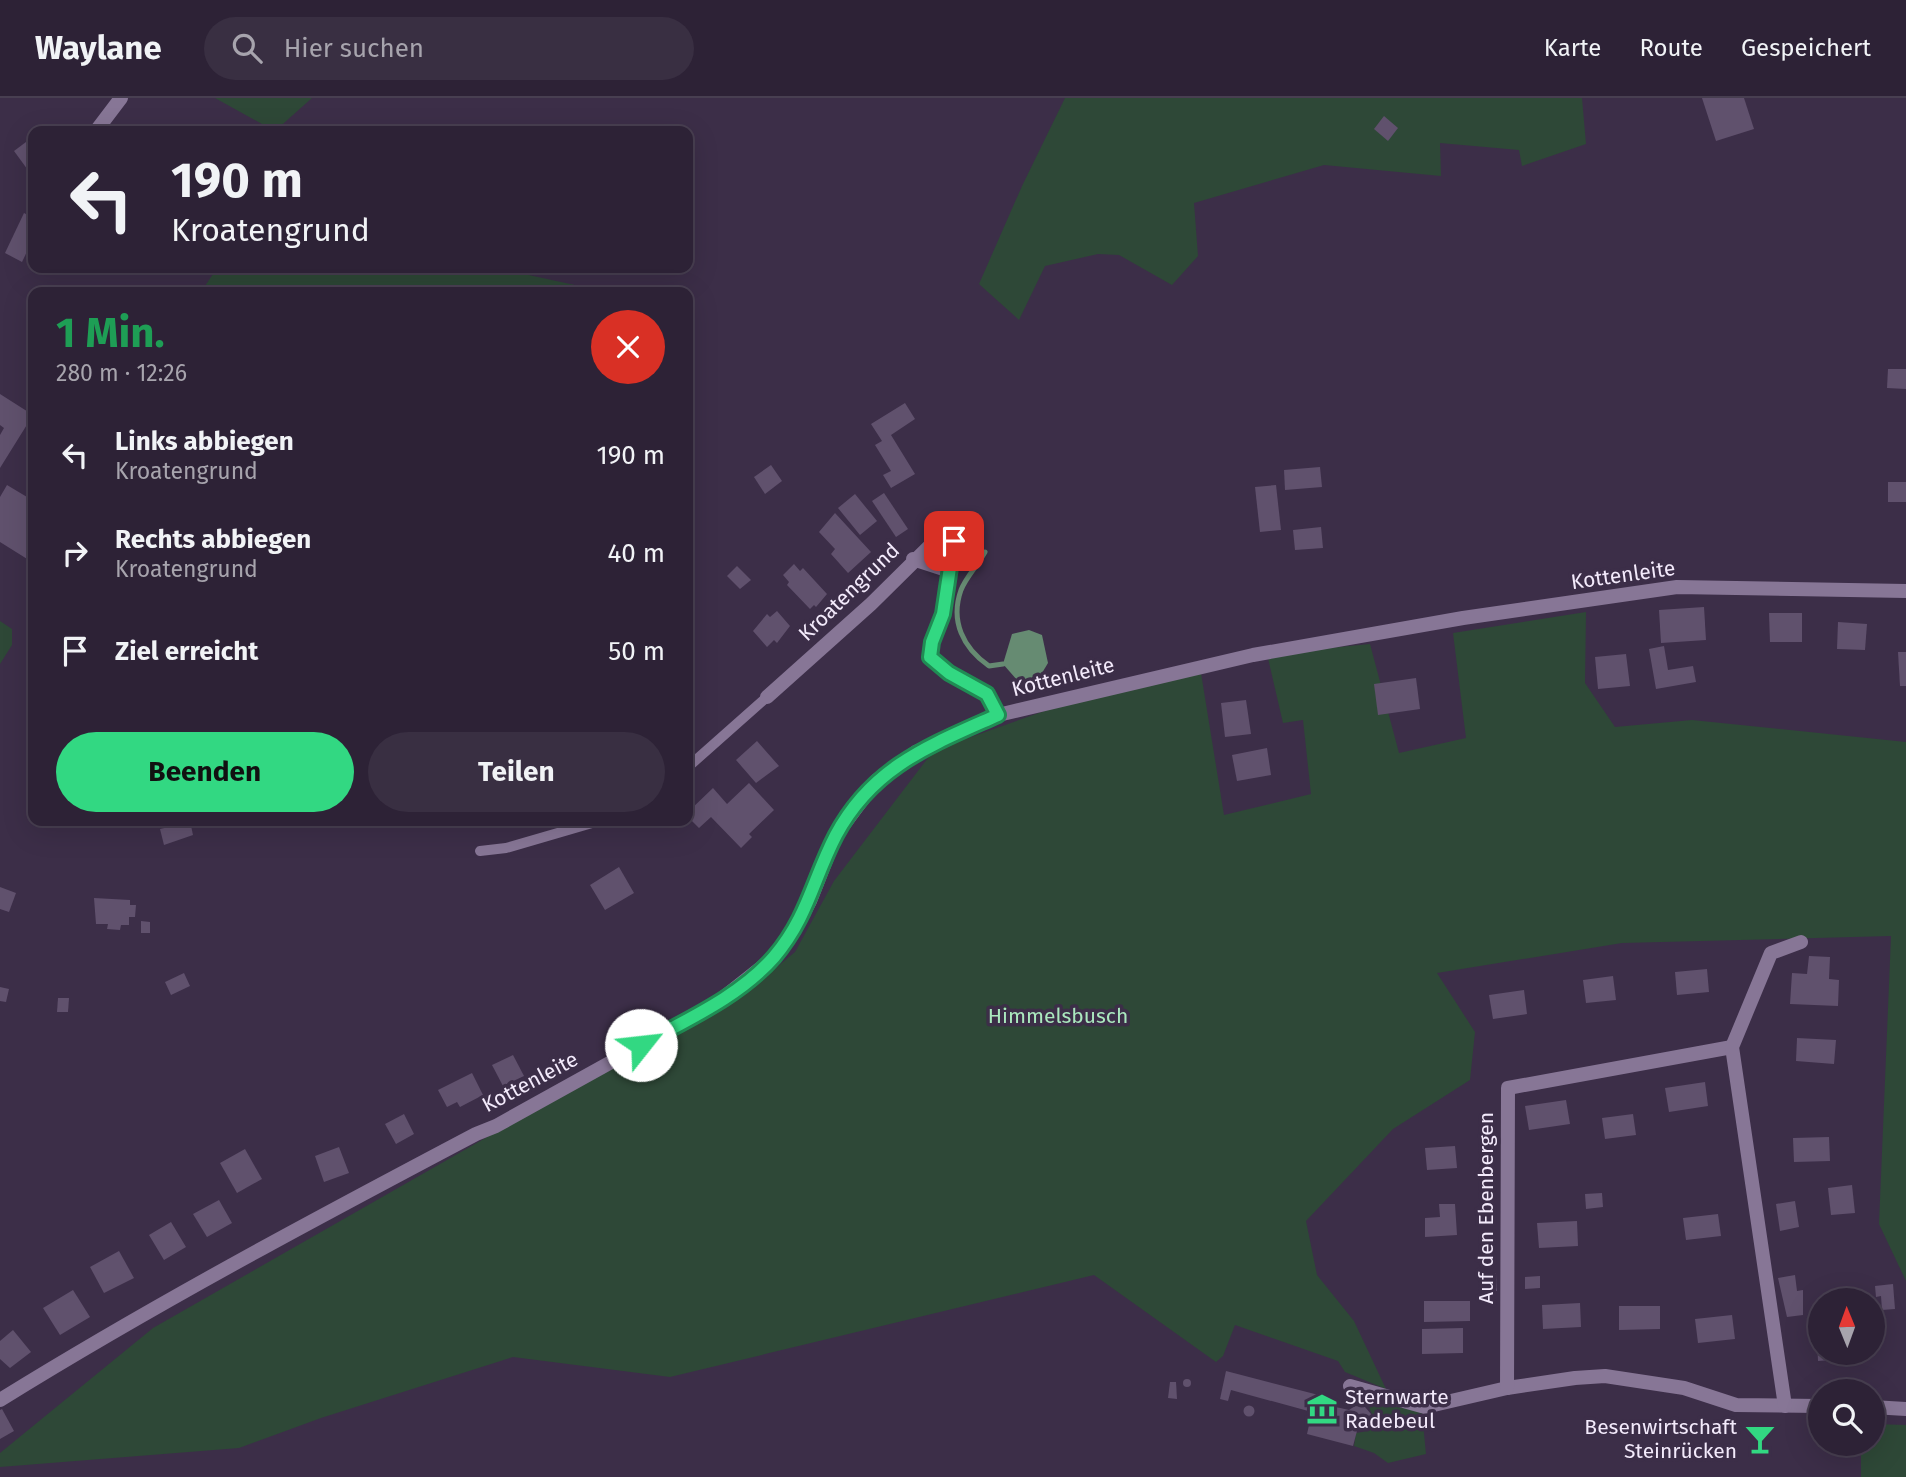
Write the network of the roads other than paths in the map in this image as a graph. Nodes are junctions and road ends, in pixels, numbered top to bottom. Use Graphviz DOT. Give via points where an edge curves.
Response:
graph roads {
  1 [pos="113,101"];
  2 [pos="99,126"];
  3 [pos="913,559"];
  4 [pos="950,571"];
  5 [pos="1906,592"];
  6 [pos="767,697"];
  7 [pos="998,715"];
  8 [pos="693,762"];
  9 [pos="582,826"];
  10 [pos="480,851"];
  11 [pos="1801,942"];
  12 [pos="1732,1047"];
  13 [pos="1350,1385"];
  14 [pos="1507,1388"];
  15 [pos="0,1400"];
  16 [pos="1785,1406"];
  17 [pos="1808,1406"];
  18 [pos="1885,1408"];
  19 [pos="1906,1409"];
  1 -- 2 [label="street"];
  3 -- 4 [label="street"];
  3 -- 4 [label="street, Kroatengrund" via="957,519"];
  3 -- 6 [label="street, Kroatengrund" via="871,604"];
  4 -- 7 [label="street, Kroatengrund" via="930,657 987,694"];
  5 -- 7 [label="street, Kottenleite" via="1677,587 1253,655"];
  6 -- 8 [label="lane, Kroatengrund"];
  7 -- 15 [label="street, Kottenleite" via="916,752 877,780 836,835 794,931 743,985 496,1126 240,1259"];
  9 -- 10 [label="lane"];
  11 -- 12 [label="street" via="1772,953"];
  12 -- 14 [label="street, Auf den Ebenbergen" via="1507,1088"];
  12 -- 16 [label="street"];
  13 -- 14 [label="street" via="1425,1407"];
  14 -- 16 [label="street" via="1605,1376 1684,1388 1736,1405"];
  16 -- 17 [label="street"];
  18 -- 19 [label="street"];
}
